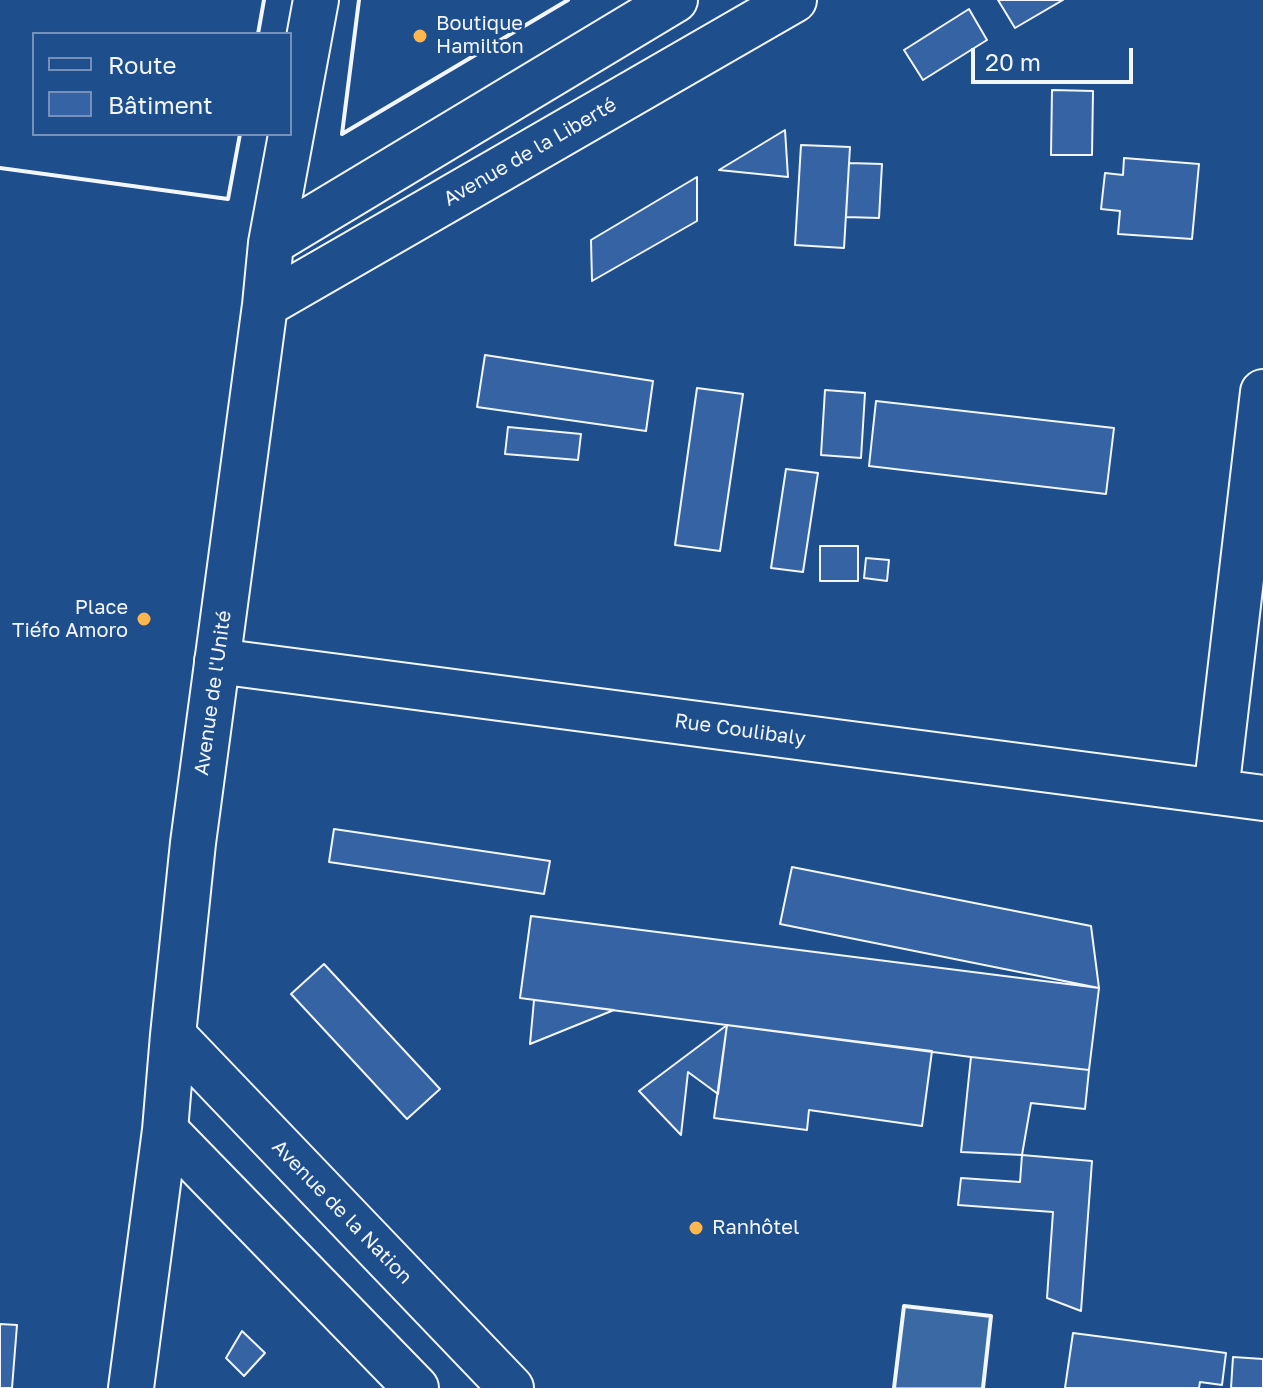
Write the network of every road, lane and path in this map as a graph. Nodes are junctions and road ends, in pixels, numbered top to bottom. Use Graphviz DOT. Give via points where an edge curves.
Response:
graph roads {
  1 [pos="316,0"];
  2 [pos="675,0"];
  3 [pos="794,0"];
  4 [pos="292,130"];
  5 [pos="291,136"];
  6 [pos="271,243"];
  7 [pos="265,305"];
  8 [pos="1263,392"];
  9 [pos="217,661"];
  10 [pos="1216,792"];
  11 [pos="1263,798"];
  12 [pos="173,1035"];
  13 [pos="165,1130"];
  14 [pos="131,1388"];
  15 [pos="416,1388"];
  16 [pos="511,1388"];
  1 -- 4 [label="main road, Avenue de l'Unité"];
  2 -- 6 [label="main road"];
  3 -- 7 [label="main road, Avenue de la Liberté"];
  5 -- 6 [label="main road, Avenue de l'Unité"];
  6 -- 7 [label="main road, Avenue de l'Unité"];
  7 -- 9 [label="main road, Avenue de l'Unité"];
  8 -- 10 [label="main road"];
  9 -- 10 [label="main road, Rue Coulibaly"];
  9 -- 12 [label="main road, Avenue de l'Unité"];
  10 -- 11 [label="main road, Rue Coulibaly"];
  12 -- 13 [label="main road, Avenue de l'Unité"];
  12 -- 16 [label="main road, Avenue de la Nation"];
  13 -- 14 [label="main road, Avenue de l'Unité"];
  13 -- 15 [label="main road"];
}
